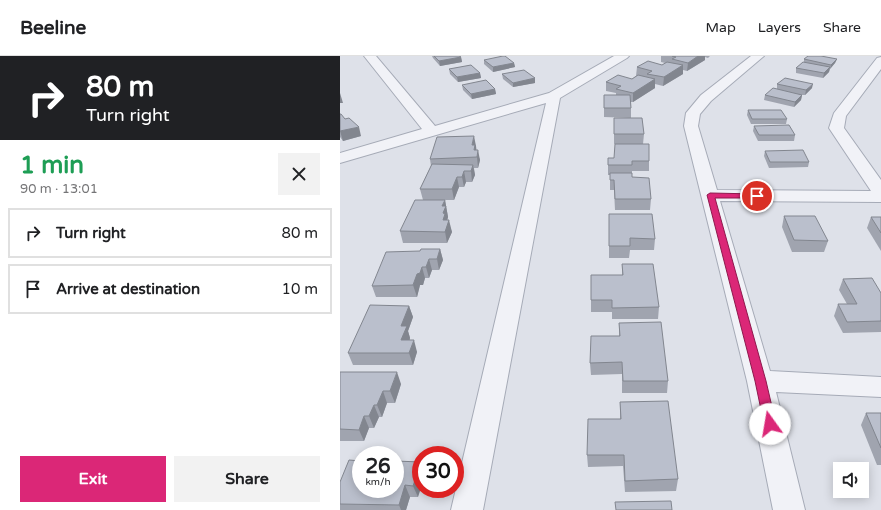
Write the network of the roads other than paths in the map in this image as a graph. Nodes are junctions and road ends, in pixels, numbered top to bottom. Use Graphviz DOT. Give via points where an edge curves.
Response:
graph roads {
  1 [pos="370,56"];
  2 [pos="623,56"];
  3 [pos="758,56"];
  4 [pos="881,61"];
  5 [pos="554,96"];
  6 [pos="432,131"];
  7 [pos="340,158"];
  8 [pos="881,193"];
  9 [pos="710,195"];
  10 [pos="881,197"];
  11 [pos="760,381"];
  12 [pos="881,387"];
  13 [pos="467,510"];
  14 [pos="789,510"];
  1 -- 6 [label="street"];
  2 -- 5 [label="street" via="605,61"];
  3 -- 9 [label="street" via="706,98 693,113 691,126"];
  4 -- 8 [label="street" via="839,116 836,128"];
  5 -- 6 [label="street"];
  5 -- 13 [label="street"];
  6 -- 7 [label="street"];
  9 -- 10 [label="street"];
  9 -- 11 [label="street"];
  11 -- 12 [label="street"];
  11 -- 14 [label="street"];
}
